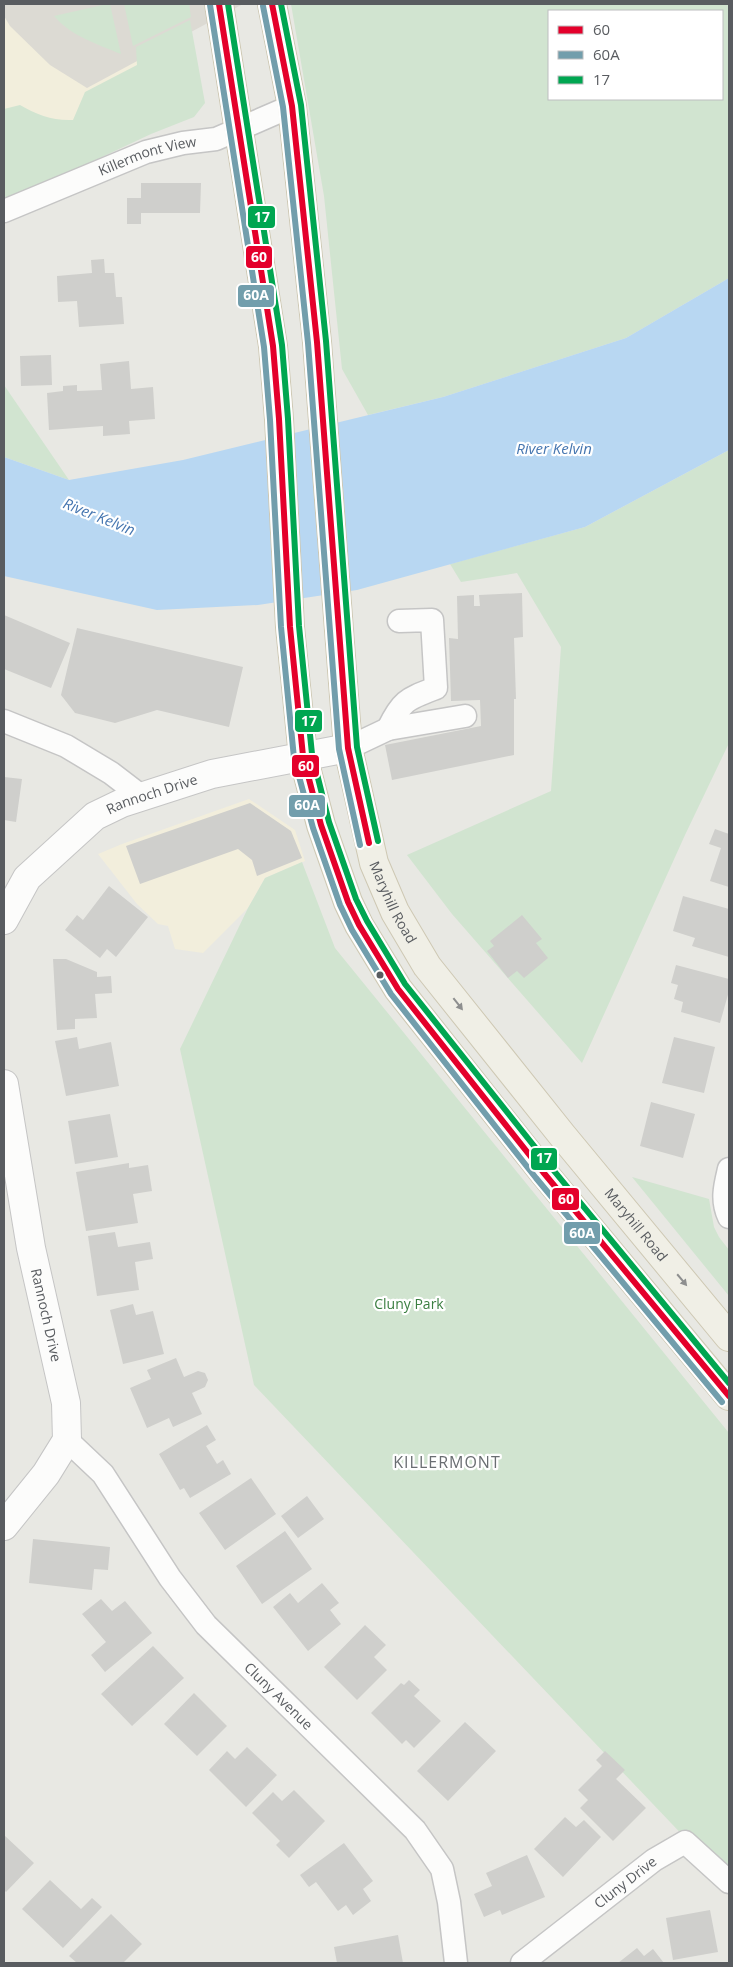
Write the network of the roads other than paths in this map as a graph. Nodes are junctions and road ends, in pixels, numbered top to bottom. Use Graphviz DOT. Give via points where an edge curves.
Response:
graph roads {
  1 [pos="219,4"];
  2 [pos="272,4"];
  3 [pos="292,106"];
  4 [pos="238,130"];
  5 [pos="4,212"];
  6 [pos="317,342"];
  7 [pos="273,346"];
  8 [pos="399,621"];
  9 [pos="465,716"];
  10 [pos="4,721"];
  11 [pos="388,729"];
  12 [pos="348,748"];
  13 [pos="303,756"];
  14 [pos="142,796"];
  15 [pos="4,920"];
  16 [pos="4,1084"];
  17 [pos="729,1169"];
  18 [pos="729,1217"];
  19 [pos="729,1337"];
  20 [pos="729,1396"];
  21 [pos="67,1440"];
  22 [pos="4,1526"];
  23 [pos="729,1882"];
  24 [pos="456,1963"];
  25 [pos="522,1963"];
  1 -- 4 [label="main road"];
  2 -- 3 [label="main road, Maryhill Road"];
  3 -- 4 [label="street, Killermont View"];
  3 -- 6 [label="main road, Maryhill Road"];
  4 -- 5 [label="street, Killermont View" via="216,139 146,152"];
  4 -- 7 [label="main road"];
  6 -- 7 [label="main road"];
  6 -- 12 [label="main road, Maryhill Road"];
  7 -- 13 [label="main road" via="290,627"];
  8 -- 11 [label="street" via="432,620 436,688 407,699"];
  9 -- 11 [label="street"];
  10 -- 14 [label="street" via="66,746"];
  11 -- 12 [label="street"];
  12 -- 13 [label="street, Rannoch Drive"];
  12 -- 19 [label="main road, Maryhill Road, one-way" via="374,863 395,912 427,966"];
  13 -- 14 [label="street, Rannoch Drive" via="212,774"];
  13 -- 20 [label="main road" via="320,825 348,902 398,989 548,1178"];
  14 -- 15 [label="street, Rannoch Drive" via="95,816 27,878"];
  16 -- 21 [label="street, Rannoch Drive" via="31,1248 66,1403"];
  17 -- 18 [label="street" via="723,1191"];
  21 -- 22 [label="street" via="46,1474"];
  21 -- 24 [label="street, Cluny Avenue" via="103,1474 170,1578 206,1625 415,1830 442,1869"];
  23 -- 25 [label="street, Cluny Drive" via="686,1842 654,1860"];
}
